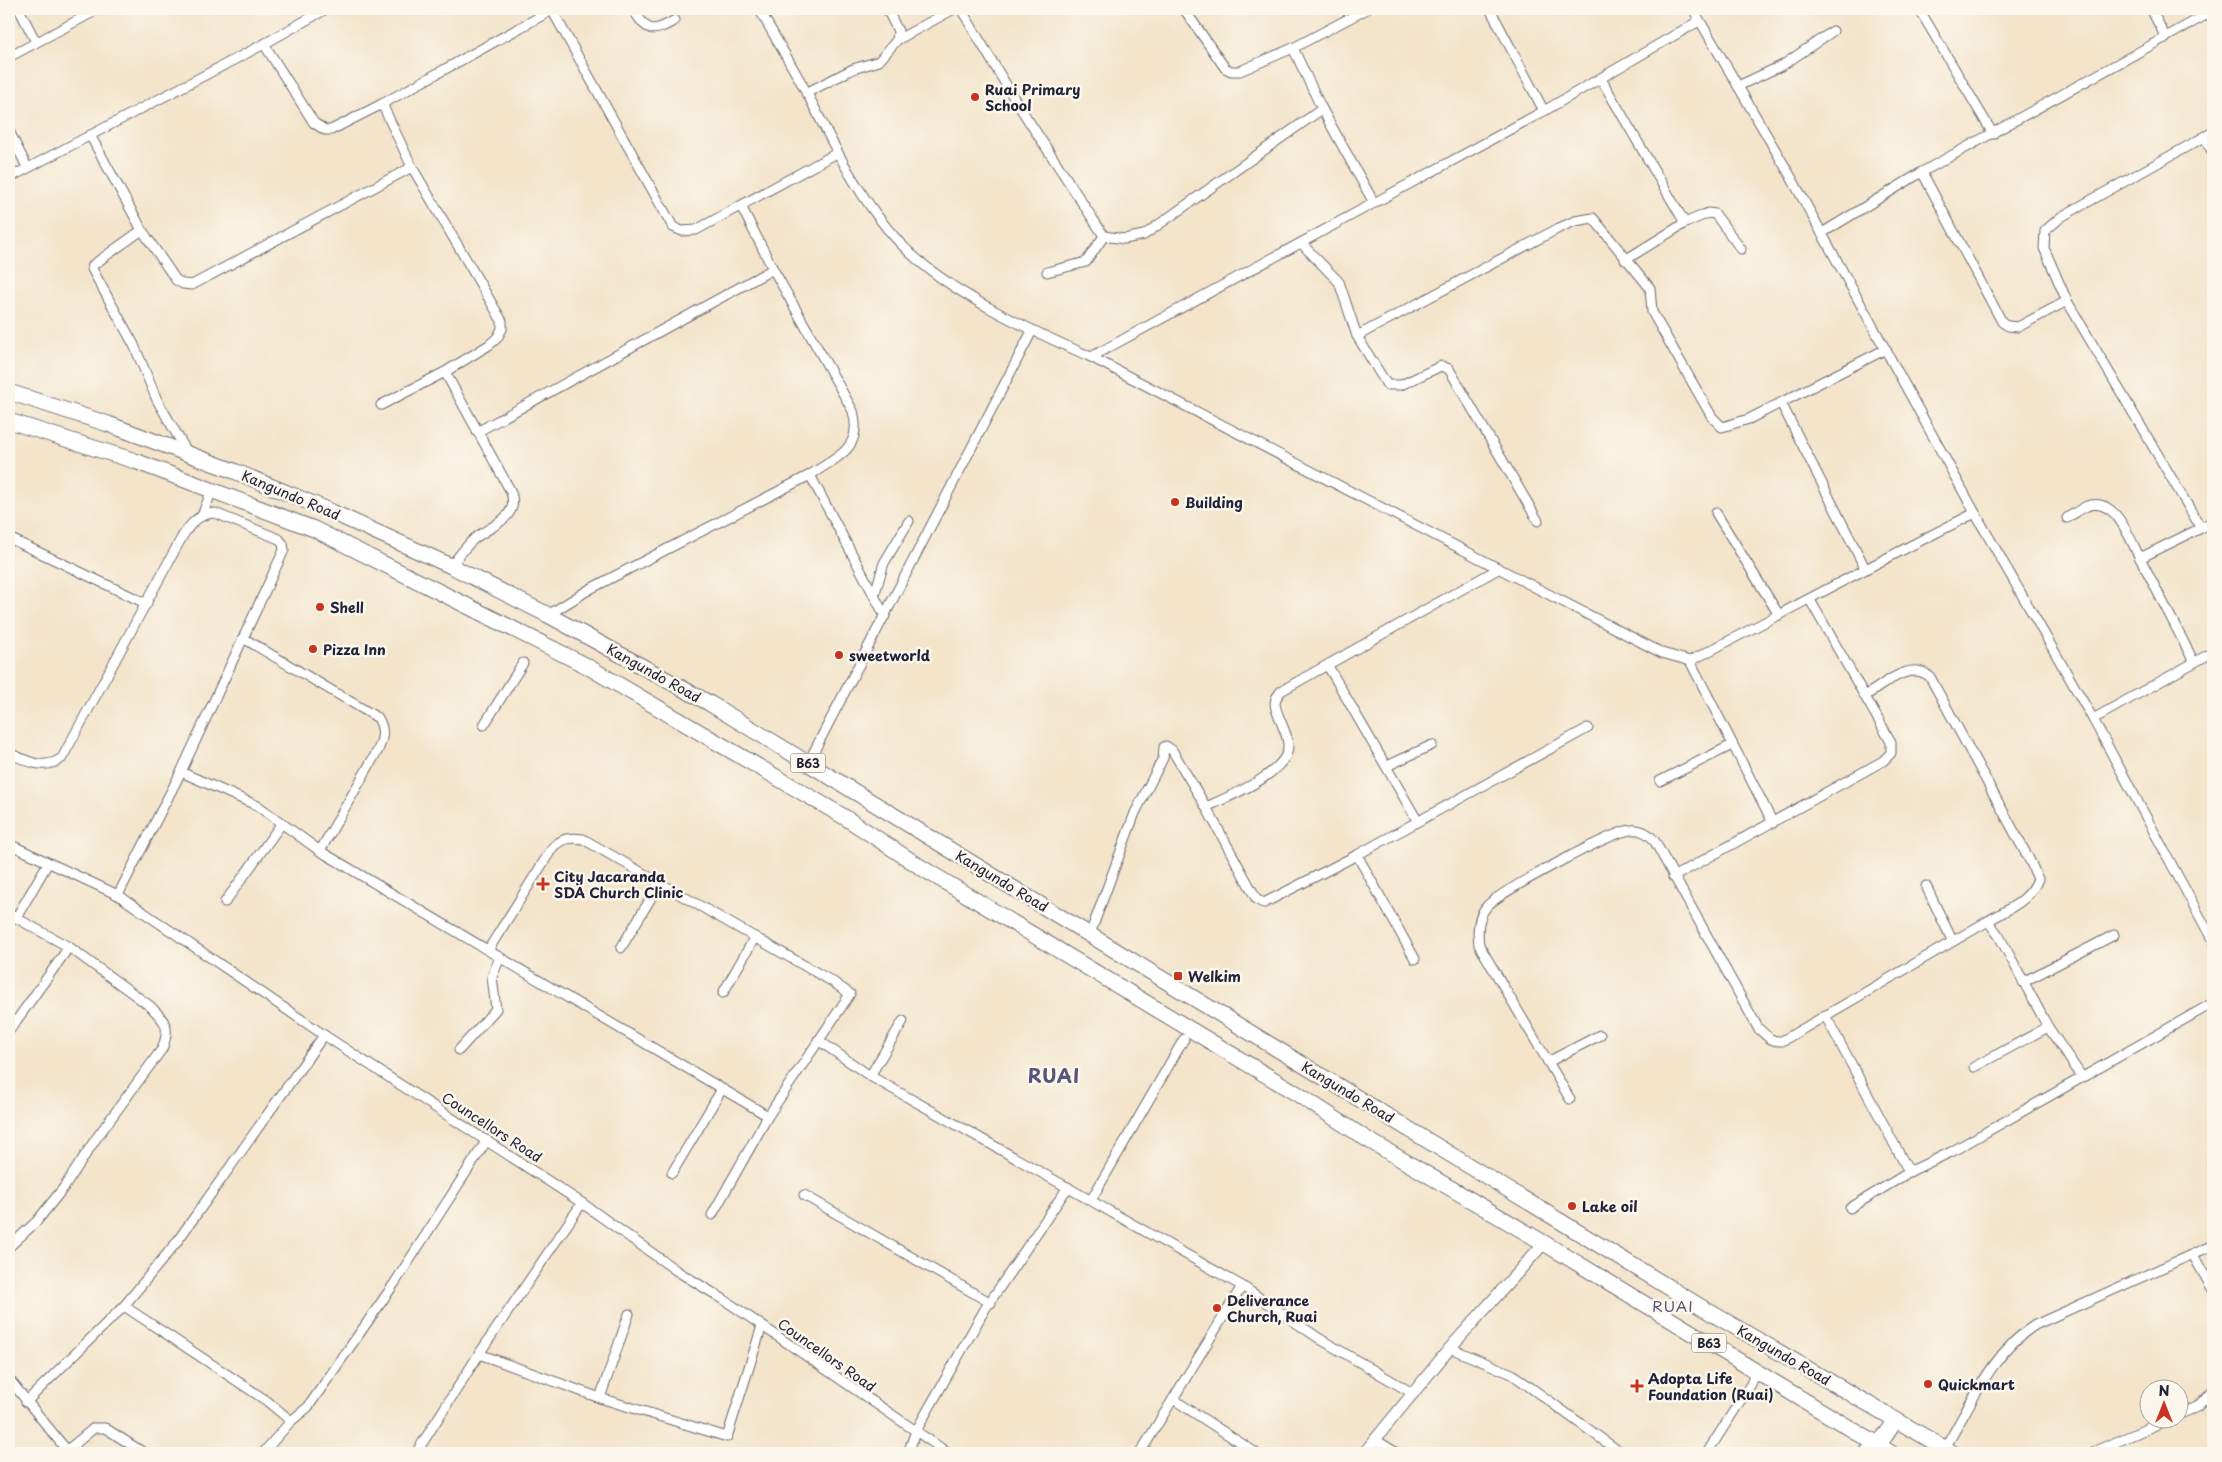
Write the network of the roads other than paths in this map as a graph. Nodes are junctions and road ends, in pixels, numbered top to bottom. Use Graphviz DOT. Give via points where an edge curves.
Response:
graph roads {
  1 [pos="19,9"];
  2 [pos="99,9"];
  3 [pos="326,9"];
  4 [pos="632,9"];
  5 [pos="759,9"];
  6 [pos="887,9"];
  7 [pos="954,9"];
  8 [pos="961,9"];
  9 [pos="1184,9"];
  10 [pos="1367,9"];
  11 [pos="1490,9"];
  12 [pos="1693,9"];
  13 [pos="1919,9"];
  14 [pos="2151,9"];
  15 [pos="553,10"];
  16 [pos="2213,11"];
  17 [pos="675,20"];
  18 [pos="1699,20"];
  19 [pos="1833,31"];
  20 [pos="2166,38"];
  21 [pos="897,40"];
  22 [pos="36,42"];
  23 [pos="264,44"];
  24 [pos="1293,48"];
  25 [pos="9,57"];
  26 [pos="1601,79"];
  27 [pos="1738,86"];
  28 [pos="806,92"];
  29 [pos="382,104"];
  30 [pos="1322,109"];
  31 [pos="1544,111"];
  32 [pos="9,131"];
  33 [pos="2213,132"];
  34 [pos="1993,134"];
  35 [pos="90,135"];
  36 [pos="2204,137"];
  37 [pos="837,153"];
  38 [pos="2213,153"];
  39 [pos="27,167"];
  40 [pos="412,167"];
  41 [pos="1922,172"];
  42 [pos="9,178"];
  43 [pos="1374,203"];
  44 [pos="741,206"];
  45 [pos="1685,223"];
  46 [pos="142,230"];
  47 [pos="1822,233"];
  48 [pos="1104,236"];
  49 [pos="1301,243"];
  50 [pos="1741,249"];
  51 [pos="1625,260"];
  52 [pos="773,269"];
  53 [pos="1047,272"];
  54 [pos="2067,301"];
  55 [pos="1032,331"];
  56 [pos="1357,336"];
  57 [pos="1886,349"];
  58 [pos="1091,357"];
  59 [pos="446,372"];
  60 [pos="9,392"];
  61 [pos="1780,403"];
  62 [pos="381,405"];
  63 [pos="9,420"];
  64 [pos="477,432"];
  65 [pos="138,436"];
  66 [pos="189,455"];
  67 [pos="135,461"];
  68 [pos="810,475"];
  69 [pos="266,484"];
  70 [pos="212,490"];
  71 [pos="255,506"];
  72 [pos="323,508"];
  73 [pos="204,513"];
  74 [pos="1716,513"];
  75 [pos="1975,513"];
  76 [pos="2067,518"];
  77 [pos="2213,520"];
  78 [pos="909,521"];
  79 [pos="1538,521"];
  80 [pos="2201,528"];
  81 [pos="314,529"];
  82 [pos="9,538"];
  83 [pos="2140,558"];
  84 [pos="451,566"];
  85 [pos="1865,568"];
  86 [pos="1498,569"];
  87 [pos="874,596"];
  88 [pos="1810,600"];
  89 [pos="147,604"];
  90 [pos="548,615"];
  91 [pos="1779,615"];
  92 [pos="885,616"];
  93 [pos="243,638"];
  94 [pos="2213,652"];
  95 [pos="1690,662"];
  96 [pos="2194,662"];
  97 [pos="523,663"];
  98 [pos="1328,666"];
  99 [pos="1865,696"];
  100 [pos="2093,719"];
  101 [pos="484,725"];
  102 [pos="1588,728"];
  103 [pos="1432,745"];
  104 [pos="1732,745"];
  105 [pos="9,753"];
  106 [pos="808,763"];
  107 [pos="1387,766"];
  108 [pos="181,772"];
  109 [pos="1660,781"];
  110 [pos="1206,807"];
  111 [pos="1417,820"];
  112 [pos="282,823"];
  113 [pos="1773,823"];
  114 [pos="9,844"];
  115 [pos="320,851"];
  116 [pos="1357,855"];
  117 [pos="48,863"];
  118 [pos="1673,877"];
  119 [pos="660,883"];
  120 [pos="1926,886"];
  121 [pos="118,895"];
  122 [pos="226,902"];
  123 [pos="13,916"];
  124 [pos="1988,921"];
  125 [pos="1090,934"];
  126 [pos="2114,935"];
  127 [pos="755,937"];
  128 [pos="1952,940"];
  129 [pos="2213,942"];
  130 [pos="69,947"];
  131 [pos="621,948"];
  132 [pos="488,950"];
  133 [pos="500,957"];
  134 [pos="1415,959"];
  135 [pos="2023,982"];
  136 [pos="723,993"];
  137 [pos="2213,1002"];
  138 [pos="1825,1015"];
  139 [pos="903,1021"];
  140 [pos="2048,1027"];
  141 [pos="9,1031"];
  142 [pos="324,1035"];
  143 [pos="1600,1035"];
  144 [pos="1184,1039"];
  145 [pos="818,1040"];
  146 [pos="459,1050"];
  147 [pos="1548,1062"];
  148 [pos="1974,1067"];
  149 [pos="870,1076"];
  150 [pos="2082,1077"];
  151 [pos="722,1089"];
  152 [pos="1570,1099"];
  153 [pos="768,1116"];
  154 [pos="487,1140"];
  155 [pos="1913,1170"];
  156 [pos="672,1173"];
  157 [pos="1068,1187"];
  158 [pos="804,1195"];
  159 [pos="1091,1200"];
  160 [pos="582,1203"];
  161 [pos="1850,1208"];
  162 [pos="712,1215"];
  163 [pos="1544,1243"];
  164 [pos="2213,1245"];
  165 [pos="9,1247"];
  166 [pos="2193,1255"];
  167 [pos="1242,1286"];
  168 [pos="2213,1290"];
  169 [pos="990,1303"];
  170 [pos="124,1306"];
  171 [pos="628,1314"];
  172 [pos="762,1326"];
  173 [pos="1450,1348"];
  174 [pos="479,1354"];
  175 [pos="1756,1370"];
  176 [pos="9,1379"];
  177 [pos="2213,1390"];
  178 [pos="1414,1394"];
  179 [pos="600,1398"];
  180 [pos="1173,1399"];
  181 [pos="26,1402"];
  182 [pos="2190,1410"];
  183 [pos="1896,1420"];
  184 [pos="291,1421"];
  185 [pos="2145,1430"];
  186 [pos="916,1431"];
  187 [pos="1374,1439"];
  188 [pos="1876,1449"];
  189 [pos="1949,1451"];
  190 [pos="2093,1452"];
  191 [pos="67,1453"];
  192 [pos="144,1453"];
  193 [pos="263,1453"];
  194 [pos="416,1453"];
  195 [pos="908,1453"];
  196 [pos="948,1453"];
  197 [pos="1140,1453"];
  198 [pos="1256,1453"];
  199 [pos="1364,1453"];
  200 [pos="1397,1453"];
  201 [pos="1621,1453"];
  202 [pos="1708,1453"];
  1 -- 22 [label="street"];
  2 -- 22 [label="street"];
  3 -- 23 [label="street"];
  4 -- 17 [label="street" via="650,30 659,30"];
  5 -- 28 [label="street"];
  6 -- 21 [label="street" via="898,31"];
  7 -- 21 [label="street"];
  8 -- 48 [label="street" via="1017,104"];
  9 -- 24 [label="street" via="1221,64 1231,71 1240,71"];
  10 -- 24 [label="street"];
  11 -- 31 [label="street"];
  12 -- 18 [label="street"];
  13 -- 34 [label="street"];
  14 -- 20 [label="street"];
  15 -- 29 [label="street"];
  15 -- 44 [label="street" via="673,227 682,231 696,230"];
  16 -- 20 [label="street"];
  18 -- 26 [label="street"];
  18 -- 27 [label="street"];
  19 -- 27 [label="street" via="1783,65"];
  20 -- 34 [label="street"];
  21 -- 28 [label="street" via="878,61 853,69"];
  22 -- 25 [label="street"];
  23 -- 29 [label="street" via="319,127 331,130"];
  23 -- 35 [label="street"];
  24 -- 30 [label="street"];
  26 -- 31 [label="street"];
  26 -- 45 [label="street"];
  27 -- 47 [label="street"];
  28 -- 37 [label="street"];
  29 -- 40 [label="street"];
  30 -- 43 [label="street"];
  30 -- 48 [label="street" via="1144,235 1124,239"];
  31 -- 43 [label="street"];
  32 -- 39 [label="street"];
  33 -- 36 [label="street"];
  34 -- 41 [label="street"];
  35 -- 39 [label="street"];
  35 -- 46 [label="street"];
  36 -- 38 [label="street"];
  36 -- 54 [label="street" via="2061,217 2046,231 2044,248"];
  37 -- 44 [label="street"];
  37 -- 55 [label="street" via="870,205 900,243 954,286"];
  39 -- 42 [label="street"];
  40 -- 46 [label="street" via="192,285 176,280"];
  40 -- 59 [label="street" via="502,321 497,338"];
  41 -- 47 [label="street"];
  41 -- 54 [label="street" via="2002,322 2018,327"];
  43 -- 49 [label="street"];
  44 -- 52 [label="street"];
  45 -- 50 [label="street" via="1708,213 1715,214"];
  45 -- 51 [label="street"];
  46 -- 66 [label="street" via="92,269 134,345 157,400"];
  47 -- 57 [label="street"];
  48 -- 53 [label="street" via="1086,262"];
  49 -- 56 [label="street" via="1338,282"];
  49 -- 58 [label="street"];
  51 -- 56 [label="street" via="1593,218 1575,221"];
  51 -- 61 [label="street" via="1650,288 1652,312 1712,417 1722,427 1749,419"];
  52 -- 64 [label="street"];
  52 -- 68 [label="street" via="856,421 853,442"];
  54 -- 80 [label="street"];
  55 -- 58 [label="street"];
  55 -- 92 [label="street"];
  56 -- 79 [label="street" via="1387,385 1400,385 1441,366 1449,369"];
  57 -- 61 [label="street"];
  57 -- 75 [label="street"];
  58 -- 86 [label="street"];
  59 -- 62 [label="street"];
  59 -- 64 [label="street"];
  60 -- 65 [label="highway, Kangundo Road / B63"];
  61 -- 85 [label="street"];
  63 -- 67 [label="highway, Kangundo Road / B63"];
  64 -- 84 [label="street" via="510,490 513,506 510,514 475,538"];
  65 -- 66 [label="highway, Kangundo Road / B63"];
  65 -- 67 [label="highway"];
  66 -- 69 [label="highway, Kangundo Road / B63"];
  67 -- 70 [label="highway, Kangundo Road / B63"];
  68 -- 87 [label="street"];
  68 -- 90 [label="street" via="590,589"];
  69 -- 71 [label="highway"];
  69 -- 72 [label="highway, Kangundo Road / B63"];
  70 -- 71 [label="highway, Kangundo Road / B63"];
  70 -- 73 [label="street"];
  71 -- 81 [label="highway, Kangundo Road / B63"];
  72 -- 81 [label="highway"];
  72 -- 84 [label="highway, Kangundo Road / B63"];
  73 -- 89 [label="street" via="186,530"];
  73 -- 93 [label="street" via="236,520 279,539 283,544 282,556"];
  74 -- 91 [label="street"];
  75 -- 85 [label="street"];
  75 -- 100 [label="street"];
  76 -- 83 [label="street" via="2087,506 2105,505 2114,511"];
  77 -- 80 [label="street"];
  78 -- 87 [label="street" via="884,563"];
  80 -- 83 [label="street"];
  81 -- 163 [label="highway, Kangundo Road / B63" via="586,665 846,818 922,868 1296,1093 1365,1138"];
  82 -- 89 [label="street"];
  83 -- 96 [label="street"];
  84 -- 90 [label="highway, Kangundo Road / B63"];
  85 -- 88 [label="street"];
  86 -- 95 [label="street" via="1662,653"];
  86 -- 98 [label="street"];
  87 -- 92 [label="street"];
  88 -- 91 [label="street"];
  88 -- 99 [label="street"];
  89 -- 105 [label="street" via="62,758 55,763 34,764"];
  90 -- 106 [label="highway, Kangundo Road / B63" via="708,702"];
  91 -- 95 [label="street"];
  92 -- 106 [label="street"];
  93 -- 108 [label="street"];
  93 -- 115 [label="street" via="378,718 382,726 383,737 378,750"];
  94 -- 96 [label="street"];
  95 -- 104 [label="street"];
  96 -- 100 [label="street"];
  97 -- 101 [label="street"];
  98 -- 107 [label="street"];
  98 -- 110 [label="street" via="1281,691 1276,698 1276,710 1288,744 1283,762 1245,788"];
  99 -- 113 [label="street" via="1891,742 1888,758"];
  99 -- 124 [label="street" via="1913,669 1924,671 1930,677 2038,879 2034,890 2025,898"];
  100 -- 129 [label="street"];
  102 -- 111 [label="street"];
  103 -- 107 [label="street"];
  104 -- 109 [label="street"];
  104 -- 113 [label="street"];
  106 -- 125 [label="highway, Kangundo Road / B63"];
  107 -- 111 [label="street"];
  108 -- 112 [label="street" via="258,806"];
  108 -- 121 [label="street"];
  110 -- 116 [label="street" via="1257,900 1262,902"];
  110 -- 125 [label="street" via="1172,750 1164,747 1164,758 1135,813"];
  111 -- 116 [label="street"];
  112 -- 115 [label="street"];
  112 -- 122 [label="street"];
  113 -- 118 [label="street"];
  114 -- 117 [label="street, Councellors Road"];
  115 -- 132 [label="street"];
  116 -- 134 [label="street"];
  117 -- 121 [label="street, Councellors Road"];
  117 -- 123 [label="street"];
  118 -- 138 [label="street" via="1758,1028 1769,1038 1775,1042 1782,1041"];
  118 -- 147 [label="street" via="1654,840 1641,830 1630,830 1613,835 1555,865 1488,906 1482,914 1477,929 1479,945"];
  119 -- 127 [label="street"];
  119 -- 131 [label="street"];
  119 -- 132 [label="street" via="584,839 571,837 561,840 553,847"];
  120 -- 128 [label="street"];
  121 -- 142 [label="street, Councellors Road"];
  123 -- 130 [label="street"];
  124 -- 128 [label="street"];
  124 -- 135 [label="street"];
  125 -- 183 [label="highway, Kangundo Road / B63" via="1701,1307"];
  126 -- 135 [label="street"];
  127 -- 136 [label="street"];
  127 -- 145 [label="street" via="850,994"];
  128 -- 138 [label="street"];
  130 -- 141 [label="street"];
  130 -- 165 [label="street" via="150,1006 162,1018 168,1035 162,1049 65,1186 37,1221"];
  132 -- 133 [label="street"];
  133 -- 146 [label="street" via="492,977 496,1009"];
  133 -- 151 [label="street"];
  135 -- 140 [label="street"];
  137 -- 150 [label="street"];
  138 -- 155 [label="street" via="1907,1168"];
  139 -- 149 [label="street"];
  140 -- 148 [label="street"];
  140 -- 150 [label="street"];
  142 -- 154 [label="street, Councellors Road"];
  142 -- 170 [label="street" via="176,1243"];
  143 -- 147 [label="street"];
  144 -- 159 [label="street"];
  145 -- 149 [label="street"];
  145 -- 153 [label="street"];
  147 -- 152 [label="street"];
  149 -- 157 [label="street"];
  150 -- 155 [label="street" via="1951,1152"];
  151 -- 153 [label="street"];
  151 -- 156 [label="street"];
  153 -- 162 [label="street"];
  154 -- 160 [label="street, Councellors Road"];
  154 -- 184 [label="street" via="394,1284 308,1407"];
  155 -- 161 [label="street"];
  157 -- 159 [label="street"];
  157 -- 169 [label="street"];
  158 -- 169 [label="street"];
  159 -- 167 [label="street"];
  160 -- 172 [label="street, Councellors Road" via="677,1271"];
  160 -- 174 [label="street"];
  163 -- 173 [label="street"];
  163 -- 175 [label="highway, Kangundo Road / B63"];
  164 -- 166 [label="street"];
  166 -- 168 [label="street"];
  166 -- 189 [label="street" via="2024,1332 1994,1364"];
  167 -- 178 [label="street" via="1320,1339"];
  167 -- 180 [label="street"];
  169 -- 186 [label="street"];
  170 -- 181 [label="street"];
  170 -- 184 [label="street" via="267,1401"];
  171 -- 179 [label="street"];
  172 -- 179 [label="street" via="727,1437"];
  172 -- 186 [label="street, Councellors Road"];
  173 -- 178 [label="street"];
  173 -- 201 [label="street" via="1512,1374"];
  174 -- 179 [label="street"];
  174 -- 194 [label="street"];
  175 -- 188 [label="highway, Kangundo Road / B63"];
  175 -- 202 [label="street"];
  176 -- 181 [label="street"];
  177 -- 182 [label="street"];
  178 -- 187 [label="street"];
  180 -- 197 [label="street"];
  180 -- 198 [label="street"];
  181 -- 191 [label="street"];
  183 -- 188 [label="highway"];
  183 -- 189 [label="highway, Kangundo Road / B63"];
  184 -- 193 [label="street"];
  185 -- 190 [label="street"];
  186 -- 195 [label="street"];
  186 -- 196 [label="street, Councellors Road"];
  187 -- 199 [label="street"];
  187 -- 200 [label="street"];
  191 -- 192 [label="street" via="94,1428 100,1427"];
}
